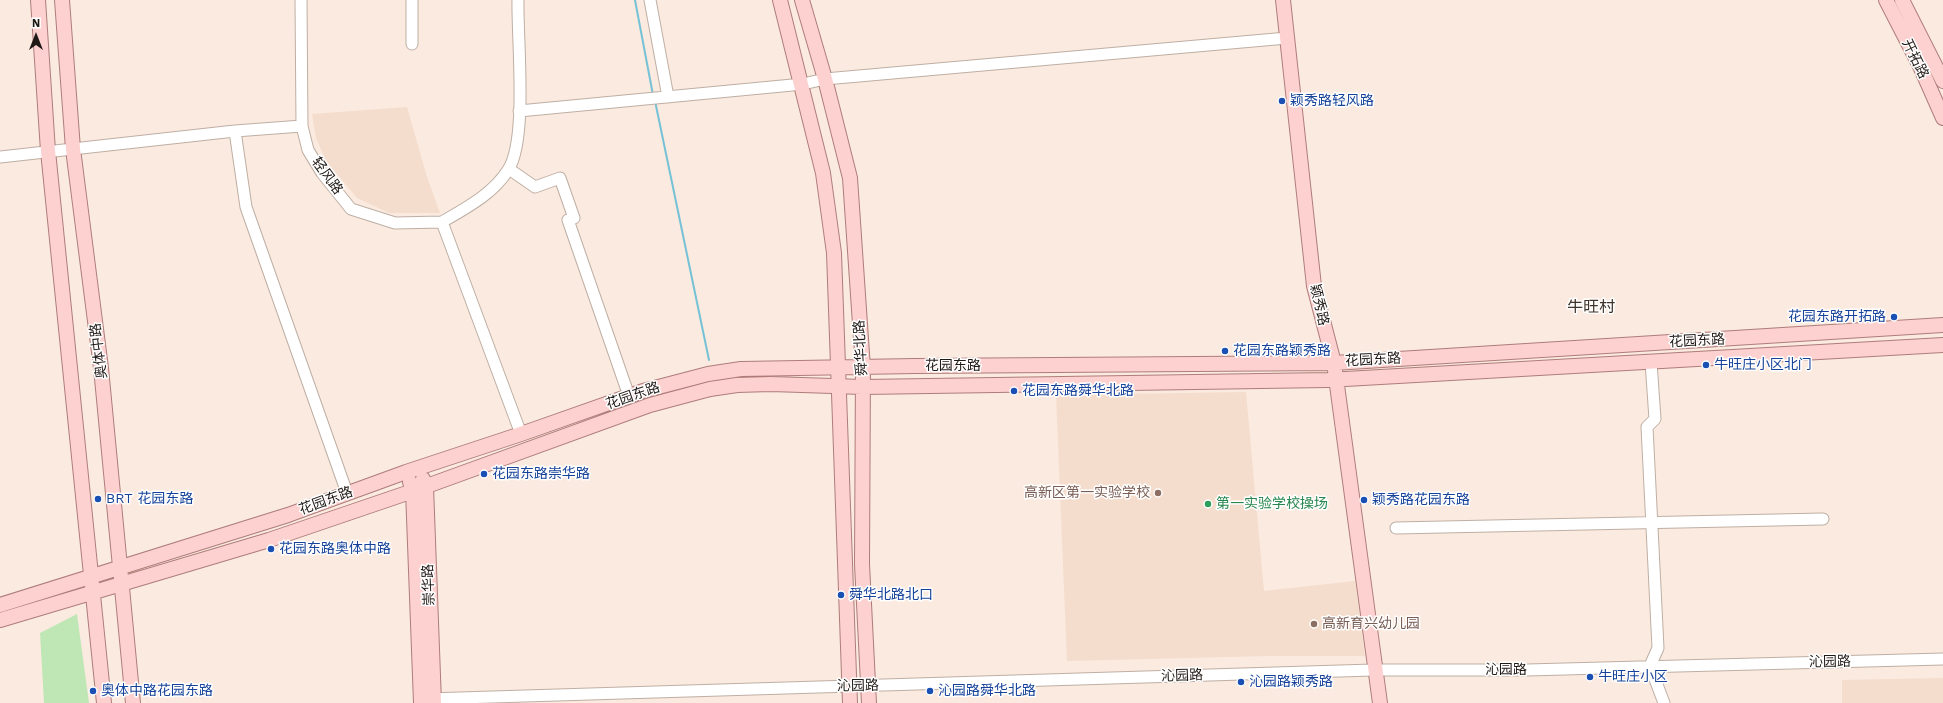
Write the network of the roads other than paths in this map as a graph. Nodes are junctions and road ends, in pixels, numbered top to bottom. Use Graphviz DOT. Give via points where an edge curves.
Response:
graph roads {
  1 [pos="38,0"];
  2 [pos="62,0"];
  3 [pos="301,0"];
  4 [pos="412,0"];
  5 [pos="518,0"];
  6 [pos="650,0"];
  7 [pos="780,0"];
  8 [pos="802,0"];
  9 [pos="1283,0"];
  10 [pos="1886,0"];
  11 [pos="1902,0"];
  12 [pos="1287,38"];
  13 [pos="412,44"];
  14 [pos="825,79"];
  15 [pos="1943,81"];
  16 [pos="803,84"];
  17 [pos="659,98"];
  18 [pos="519,112"];
  19 [pos="1943,118"];
  20 [pos="302,126"];
  21 [pos="235,132"];
  22 [pos="73,149"];
  23 [pos="48,152"];
  24 [pos="0,157"];
  25 [pos="509,169"];
  26 [pos="442,222"];
  27 [pos="1943,325"];
  28 [pos="1943,345"];
  29 [pos="1650,362"];
  30 [pos="1334,363"];
  31 [pos="837,368"];
  32 [pos="863,368"];
  33 [pos="1336,379"];
  34 [pos="838,386"];
  35 [pos="863,387"];
  36 [pos="629,396"];
  37 [pos="521,434"];
  38 [pos="412,470"];
  39 [pos="420,488"];
  40 [pos="347,493"];
  41 [pos="1823,520"];
  42 [pos="1652,523"];
  43 [pos="1396,528"];
  44 [pos="120,568"];
  45 [pos="92,576"];
  46 [pos="123,585"];
  47 [pos="94,593"];
  48 [pos="0,605"];
  49 [pos="0,620"];
  50 [pos="1943,659"];
  51 [pos="1650,666"];
  52 [pos="1375,670"];
  53 [pos="850,686"];
  54 [pos="869,687"];
  55 [pos="427,701"];
  56 [pos="104,703"];
  57 [pos="133,703"];
  58 [pos="850,703"];
  59 [pos="869,703"];
  60 [pos="1380,703"];
  61 [pos="1664,703"];
  1 -- 23 [label="main road, 奥体中路"];
  2 -- 22 [label="main road, 奥体中路"];
  3 -- 20 [label="street, 轻风路"];
  4 -- 13 [label="street"];
  5 -- 18 [label="street"];
  6 -- 17 [label="street"];
  7 -- 16 [label="main road, 舜华北路"];
  8 -- 14 [label="main road, 舜华北路"];
  9 -- 12 [label="main road, 颖秀路"];
  10 -- 19 [label="main road, 开拓路"];
  11 -- 15 [label="main road, 开拓路"];
  12 -- 14 [label="street"];
  12 -- 30 [label="main road, 颖秀路" via="1314,286"];
  14 -- 16 [label="street"];
  14 -- 32 [label="main road, 舜华北路" via="850,178"];
  16 -- 17 [label="street"];
  16 -- 31 [label="main road, 舜华北路" via="824,173 834,252"];
  17 -- 18 [label="street"];
  18 -- 25 [label="street" via="517,146"];
  20 -- 21 [label="street"];
  20 -- 26 [label="street, 轻风路" via="308,150 322,173 351,209 395,223"];
  21 -- 22 [label="street"];
  21 -- 40 [label="street" via="246,207"];
  22 -- 23 [label="street"];
  22 -- 44 [label="main road, 奥体中路" via="101,368"];
  23 -- 24 [label="street"];
  23 -- 45 [label="main road, 奥体中路"];
  25 -- 26 [label="street" via="490,191 471,206"];
  25 -- 36 [label="street" via="535,187 560,178 574,218 568,220"];
  26 -- 37 [label="street"];
  27 -- 30 [label="main road, 花园东路"];
  28 -- 29 [label="main road, 花园东路"];
  29 -- 33 [label="main road, 花园东路"];
  29 -- 42 [label="street" via="1655,419 1647,427"];
  30 -- 32 [label="main road, 花园东路"];
  30 -- 33 [label="main road, 颖秀路"];
  31 -- 32 [label="main road, 花园东路"];
  31 -- 34 [label="main road, 舜华北路"];
  31 -- 36 [label="main road, 花园东路" via="740,369 708,374"];
  32 -- 35 [label="main road, 舜华北路"];
  33 -- 35 [label="main road, 花园东路"];
  33 -- 52 [label="main road, 颖秀路"];
  34 -- 35 [label="main road, 花园东路"];
  34 -- 39 [label="main road, 花园东路" via="771,384 710,389 650,405"];
  34 -- 53 [label="main road, 舜华北路"];
  35 -- 54 [label="main road, 舜华北路" via="862,564"];
  36 -- 37 [label="main road, 花园东路"];
  37 -- 38 [label="main road, 花园东路"];
  38 -- 39 [label="main road, 崇华路"];
  38 -- 40 [label="main road, 花园东路"];
  39 -- 46 [label="main road, 花园东路" via="269,540"];
  39 -- 55 [label="main road, 崇华路"];
  40 -- 44 [label="main road, 花园东路" via="288,515"];
  41 -- 42 [label="street"];
  42 -- 43 [label="street"];
  42 -- 51 [label="street" via="1658,648"];
  44 -- 45 [label="main road, 花园东路"];
  44 -- 46 [label="main road, 奥体中路"];
  45 -- 47 [label="main road, 奥体中路"];
  45 -- 48 [label="main road, 花园东路"];
  46 -- 47 [label="main road, 花园东路"];
  46 -- 57 [label="main road, 奥体中路"];
  47 -- 49 [label="main road, 花园东路"];
  47 -- 56 [label="main road, 奥体中路"];
  50 -- 51 [label="street, 沁园路"];
  51 -- 52 [label="street, 沁园路" via="1527,670"];
  51 -- 61 [label="street"];
  52 -- 54 [label="street, 沁园路"];
  52 -- 60 [label="main road, 颖秀路"];
  53 -- 54 [label="street, 沁园路"];
  53 -- 55 [label="street, 沁园路"];
  53 -- 58 [label="main road, 舜华北路"];
  54 -- 59 [label="main road, 舜华北路"];
}
